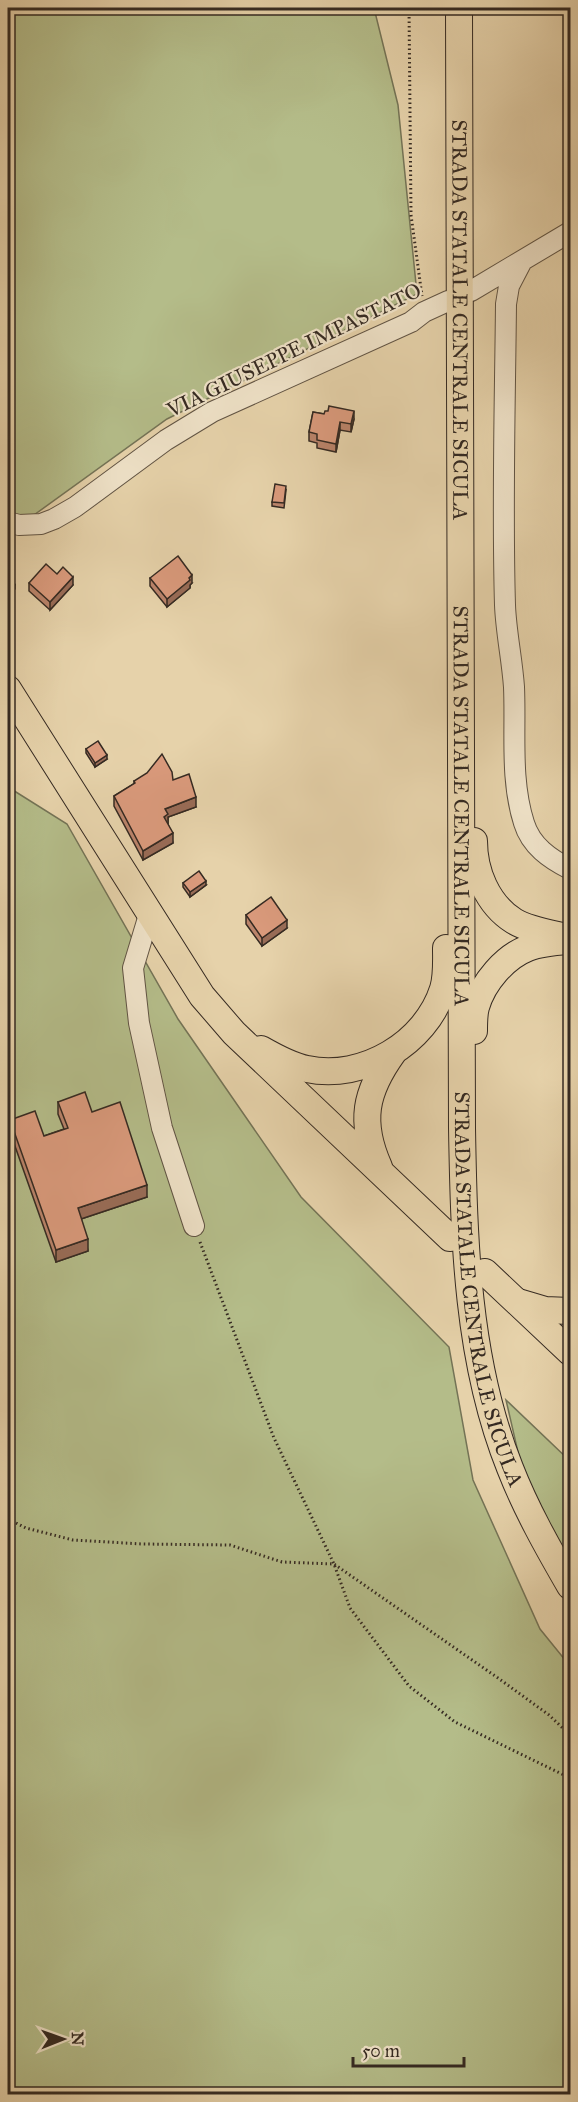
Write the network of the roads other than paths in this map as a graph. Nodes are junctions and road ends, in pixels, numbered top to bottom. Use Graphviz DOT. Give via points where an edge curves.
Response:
graph roads {
  1 [pos="459,8"];
  2 [pos="570,232"];
  3 [pos="522,261"];
  4 [pos="471,291"];
  5 [pos="448,301"];
  6 [pos="8,522"];
  7 [pos="461,609"];
  8 [pos="8,689"];
  9 [pos="461,699"];
  10 [pos="570,870"];
  11 [pos="149,915"];
  12 [pos="570,939"];
  13 [pos="234,1033"];
  14 [pos="393,1053"];
  15 [pos="382,1172"];
  16 [pos="194,1226"];
  17 [pos="450,1238"];
  18 [pos="484,1272"];
  19 [pos="515,1302"];
  20 [pos="570,1311"];
  21 [pos="570,1352"];
  22 [pos="488,1396"];
  23 [pos="570,1586"];
  1 -- 7 [label="main road, STRADA STATALE CENTRALE SICULA"];
  2 -- 3 [label="street"];
  3 -- 4 [label="street"];
  3 -- 10 [label="street" via="509,286 506,304 506,608 514,685 516,785 524,824 534,842 544,854"];
  5 -- 6 [label="street, VIA GIUSEPPE IMPASTATO" via="411,322 212,412 54,519 41,524"];
  7 -- 9 [label="main road, STRADA STATALE CENTRALE SICULA"];
  7 -- 12 [label="main road" via="473,675 477,870 501,911 528,927"];
  8 -- 11 [label="main road"];
  9 -- 14 [label="main road" via="448,772 443,989 429,1017"];
  9 -- 22 [label="main road, STRADA STATALE CENTRALE SICULA" via="465,1248"];
  11 -- 13 [label="main road" via="202,996"];
  11 -- 16 [label="street" via="133,968 139,1023 162,1128"];
  12 -- 22 [label="main road" via="528,948 512,957 484,988 476,1007 476,1207"];
  13 -- 14 [label="main road" via="279,1059 307,1069 348,1069"];
  13 -- 15 [label="main road"];
  14 -- 15 [label="main road" via="378,1073 369,1095 371,1148"];
  15 -- 17 [label="main road"];
  18 -- 19 [label="main road"];
  19 -- 20 [label="main road" via="545,1310"];
  19 -- 21 [label="main road"];
  22 -- 23 [label="main road, STRADA STATALE CENTRALE SICULA" via="510,1468"];
}
